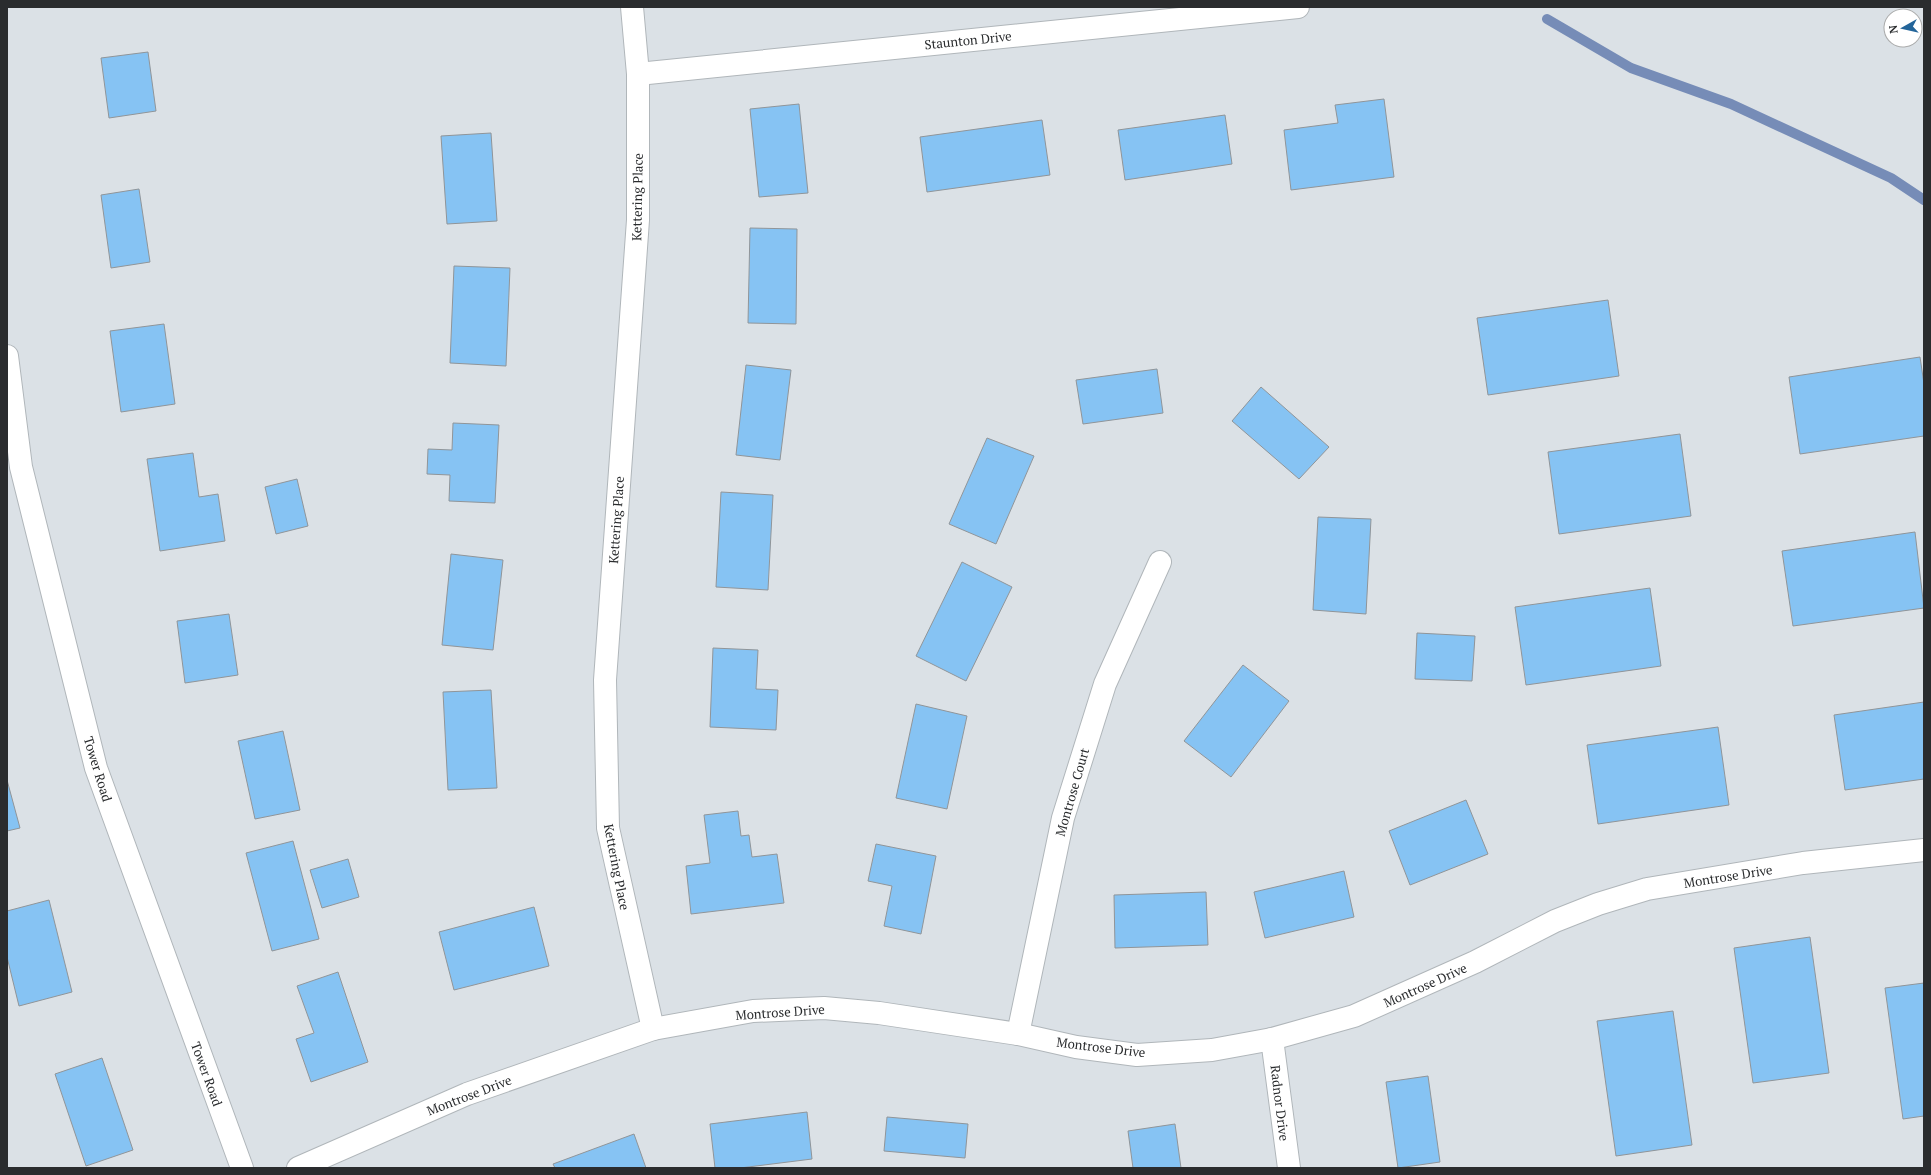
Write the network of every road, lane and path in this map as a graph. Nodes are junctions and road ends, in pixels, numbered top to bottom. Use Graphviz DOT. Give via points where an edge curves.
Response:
graph roads {
  1 [pos="632,7"];
  2 [pos="1298,7"];
  3 [pos="638,74"];
  4 [pos="7,356"];
  5 [pos="1160,562"];
  6 [pos="1924,850"];
  7 [pos="653,1029"];
  8 [pos="1018,1034"];
  9 [pos="1272,1038"];
  10 [pos="242,1168"];
  11 [pos="298,1168"];
  12 [pos="1289,1168"];
  1 -- 3 [label="street, Kettering Place"];
  2 -- 3 [label="street, Staunton Drive"];
  3 -- 7 [label="street, Kettering Place" via="638,220 605,680 608,828"];
  4 -- 10 [label="street, Tower Road" via="21,467 96,768"];
  5 -- 8 [label="street, Montrose Court" via="1104,684 1062,818"];
  6 -- 9 [label="street, Montrose Drive" via="1803,863 1647,889 1555,921 1476,962 1354,1016"];
  7 -- 8 [label="street, Montrose Drive" via="753,1011 824,1008 879,1013"];
  7 -- 11 [label="street, Montrose Drive" via="467,1094"];
  8 -- 9 [label="street, Montrose Drive" via="1076,1047 1136,1055 1212,1050"];
  9 -- 12 [label="street, Radnor Drive"];
}
